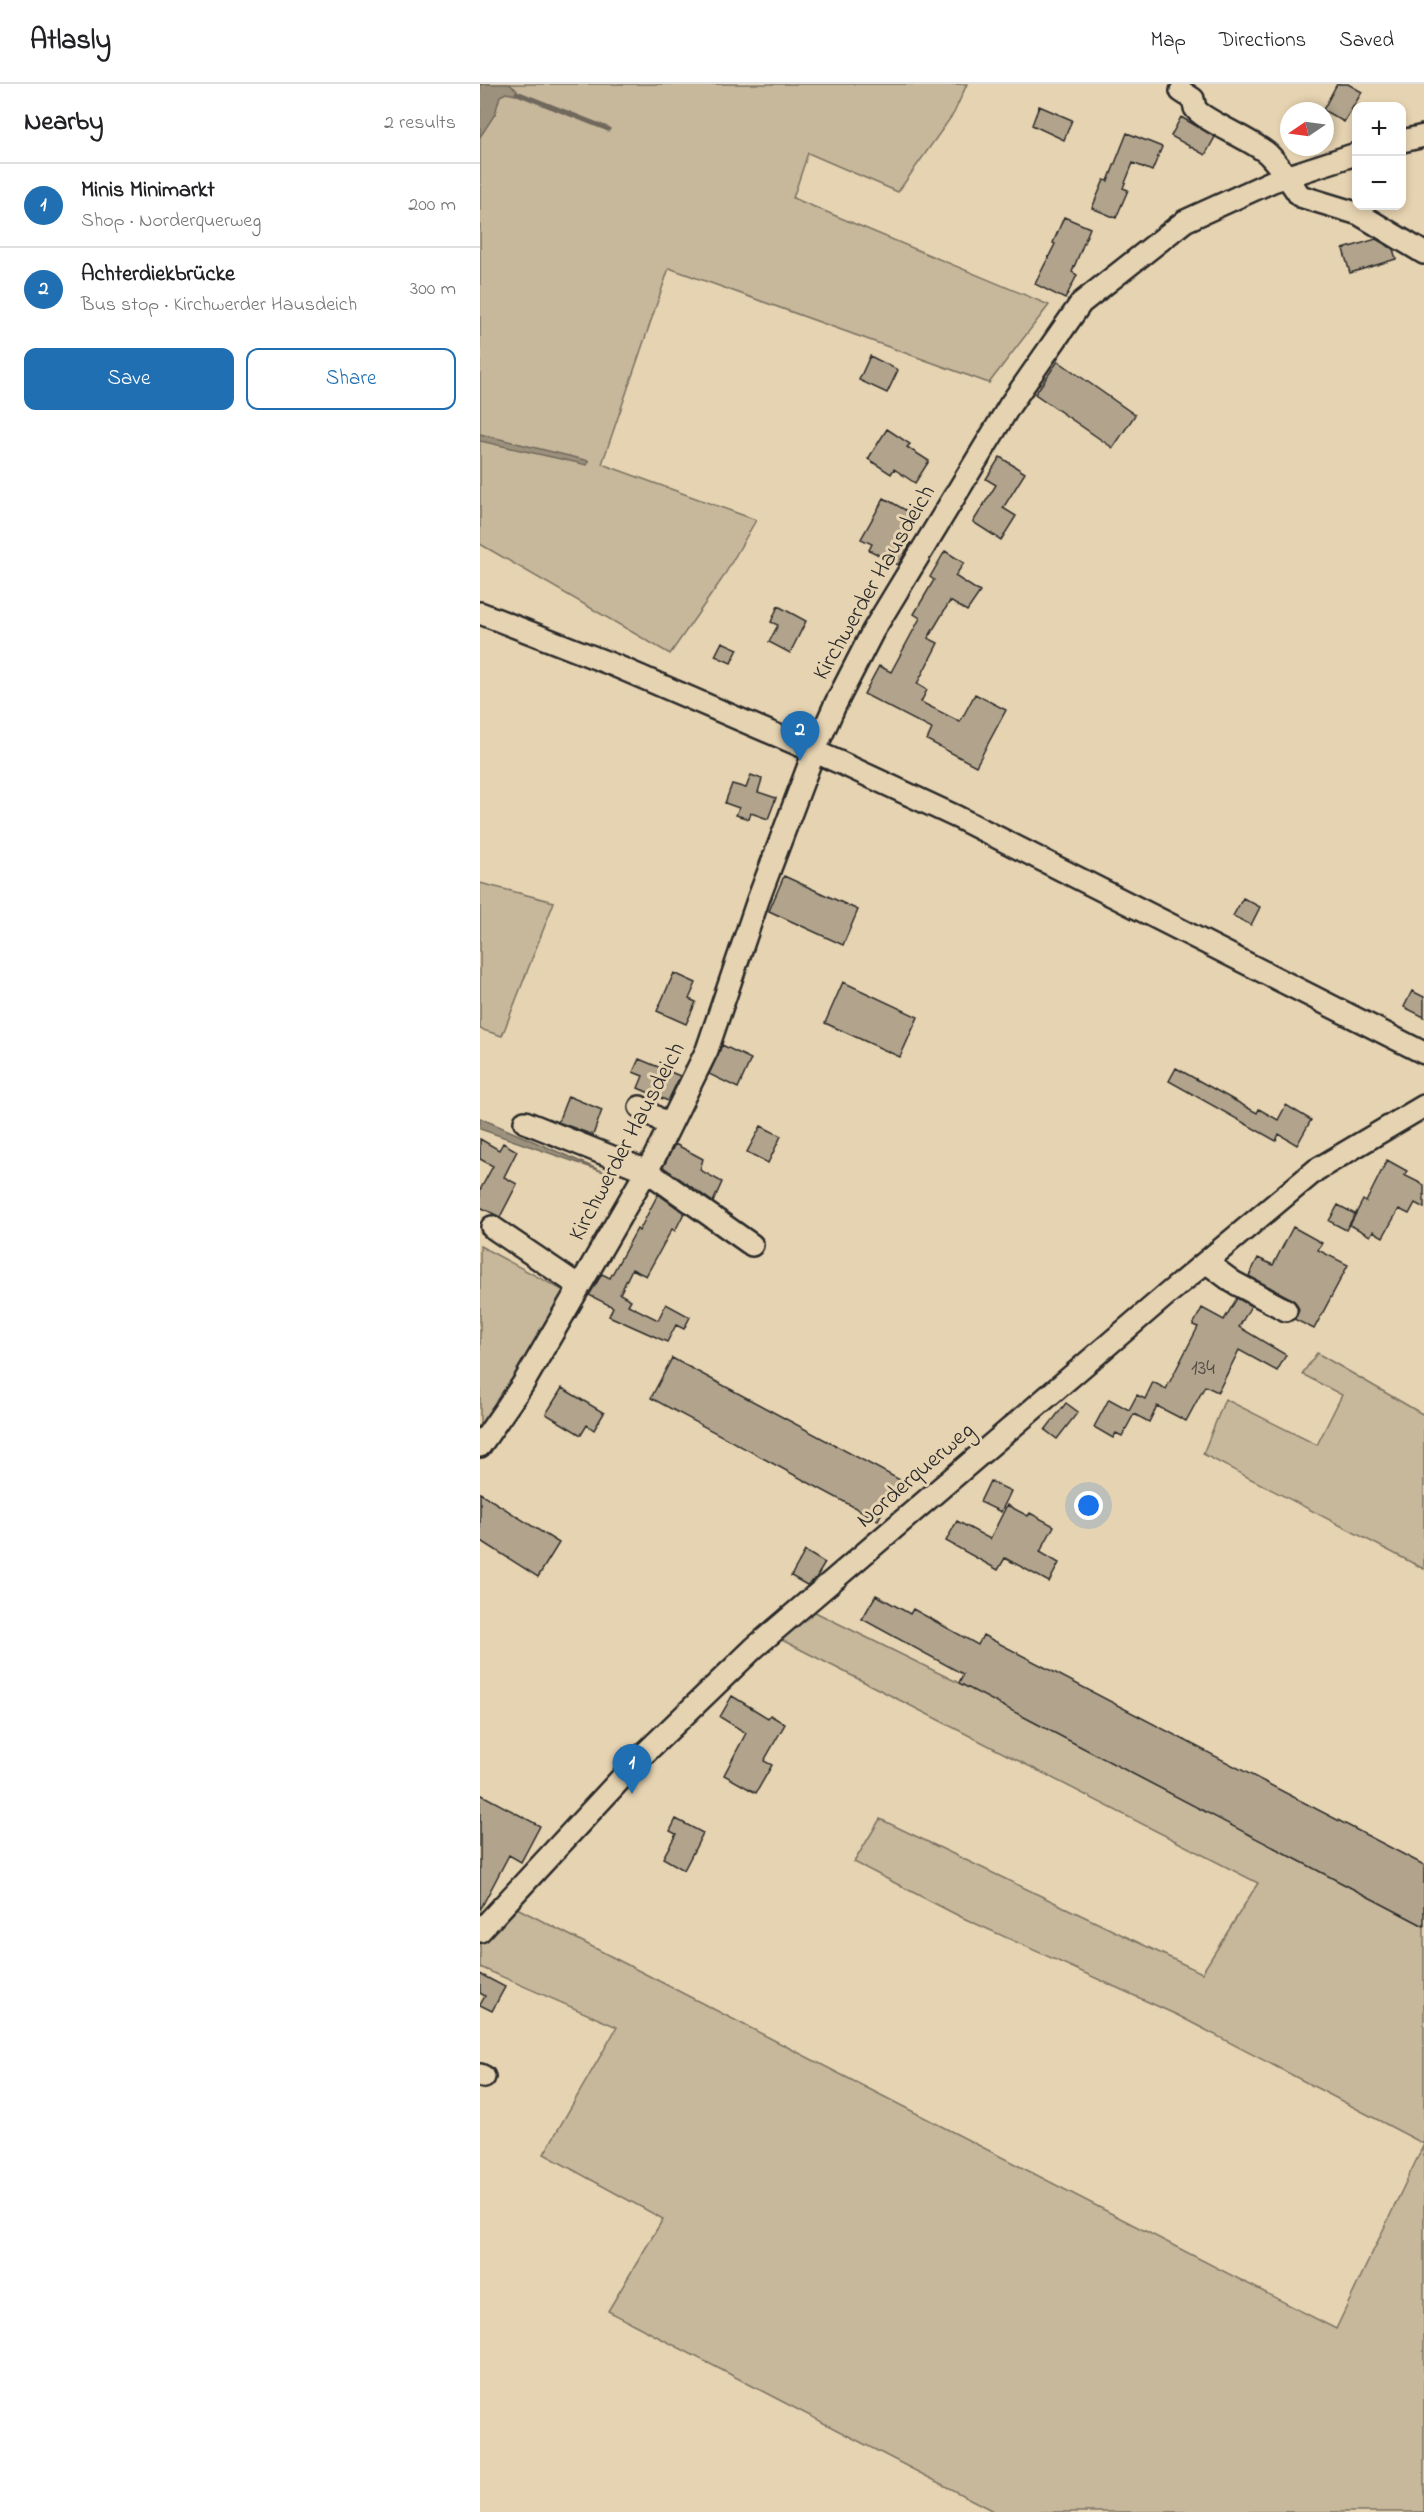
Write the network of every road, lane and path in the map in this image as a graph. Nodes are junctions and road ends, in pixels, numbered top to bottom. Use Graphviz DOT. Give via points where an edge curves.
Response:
graph roads {
  1 [pos="1181,91"];
  2 [pos="1424,136"];
  3 [pos="1406,140"];
  4 [pos="1352,155"];
  5 [pos="1287,177"];
  6 [pos="1424,253"];
  7 [pos="480,613"];
  8 [pos="814,752"];
  9 [pos="1424,1053"];
  10 [pos="1424,1106"];
  11 [pos="640,1107"];
  12 [pos="525,1122"];
  13 [pos="669,1126"];
  14 [pos="647,1170"];
  15 [pos="492,1227"];
  16 [pos="752,1245"];
  17 [pos="1206,1262"];
  18 [pos="579,1286"];
  19 [pos="1286,1310"];
  20 [pos="480,1446"];
  21 [pos="480,1931"];
  1 -- 5 [label="street" via="1193,99 1201,114 1267,153"];
  2 -- 3 [label="street"];
  4 -- 5 [label="street, Kirchwerder Hausdeich"];
  5 -- 6 [label="street" via="1300,196 1359,214"];
  5 -- 8 [label="street, Kirchwerder Hausdeich" via="1185,221 1081,303 1010,405 873,631"];
  7 -- 8 [label="street" via="616,666"];
  8 -- 9 [label="street" via="957,817"];
  8 -- 13 [label="street, Kirchwerder Hausdeich" via="707,1050"];
  10 -- 17 [label="street, Norderquerweg" via="1316,1170"];
  11 -- 13 [label="street"];
  12 -- 14 [label="street"];
  13 -- 14 [label="street, Kirchwerder Hausdeich"];
  14 -- 16 [label="street"];
  14 -- 18 [label="street, Kirchwerder Hausdeich"];
  15 -- 18 [label="street"];
  17 -- 19 [label="street" via="1233,1282"];
  17 -- 21 [label="street, Norderquerweg" via="754,1648 642,1756"];
  18 -- 20 [label="street, Kirchwerder Hausdeich" via="523,1384"];
}
